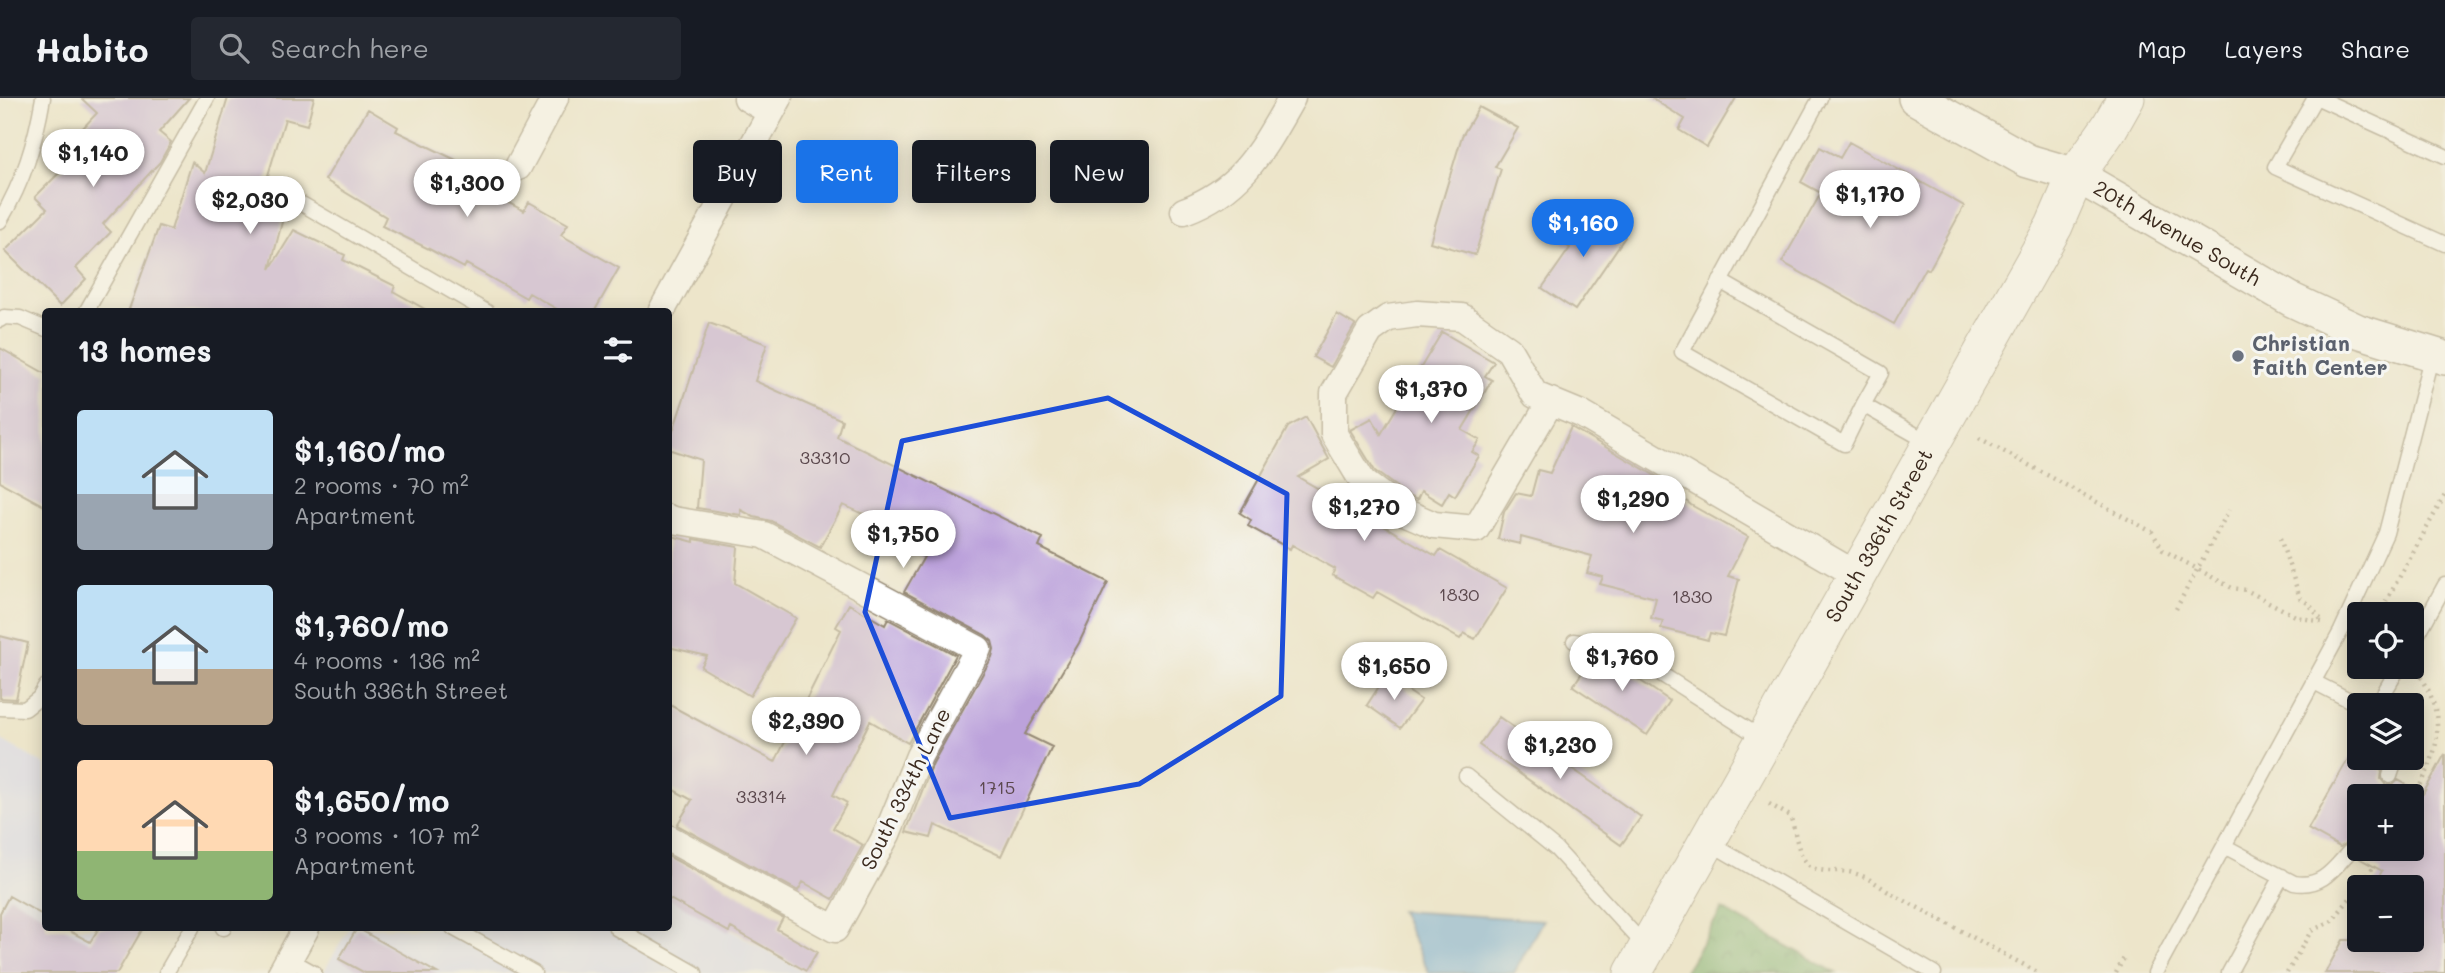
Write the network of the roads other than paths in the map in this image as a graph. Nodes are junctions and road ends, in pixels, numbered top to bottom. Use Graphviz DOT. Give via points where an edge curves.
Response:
graph roads {
  1 [pos="43,98"];
  2 [pos="207,98"];
  3 [pos="555,98"];
  4 [pos="747,98"];
  5 [pos="1292,98"];
  6 [pos="1821,98"];
  7 [pos="1915,98"];
  8 [pos="2126,98"];
  9 [pos="2316,98"];
  10 [pos="775,105"];
  11 [pos="2445,156"];
  12 [pos="518,167"];
  13 [pos="2076,175"];
  14 [pos="302,204"];
  15 [pos="1184,211"];
  16 [pos="0,221"];
  17 [pos="2445,244"];
  18 [pos="1720,281"];
  19 [pos="88,308"];
  20 [pos="480,308"];
  21 [pos="663,308"];
  22 [pos="0,320"];
  23 [pos="42,327"];
  24 [pos="2438,356"];
  25 [pos="1551,401"];
  26 [pos="1863,405"];
  27 [pos="1931,443"];
  28 [pos="672,520"];
  29 [pos="1857,575"];
  30 [pos="2445,585"];
  31 [pos="2424,623"];
  32 [pos="1574,641"];
  33 [pos="2314,682"];
  34 [pos="42,693"];
  35 [pos="2347,699"];
  36 [pos="0,708"];
  37 [pos="1764,740"];
  38 [pos="2392,770"];
  39 [pos="1466,776"];
  40 [pos="2390,776"];
  41 [pos="672,840"];
  42 [pos="1706,842"];
  43 [pos="2224,846"];
  44 [pos="2347,854"];
  45 [pos="2282,876"];
  46 [pos="190,931"];
  47 [pos="304,931"];
  48 [pos="458,931"];
  49 [pos="621,931"];
  50 [pos="1640,960"];
  51 [pos="285,966"];
  52 [pos="166,973"];
  53 [pos="314,973"];
  54 [pos="534,973"];
  55 [pos="695,973"];
  56 [pos="1934,973"];
  57 [pos="2155,973"];
  58 [pos="2229,973"];
  1 -- 16 [label="lane" via="36,140 18,191"];
  2 -- 19 [label="lane"];
  3 -- 12 [label="street"];
  4 -- 10 [label="street"];
  5 -- 15 [label="street" via="1244,173 1216,196"];
  6 -- 18 [label="lane"];
  7 -- 13 [label="street, 20th Avenue South" via="2028,161"];
  8 -- 13 [label="main road, South 336th Street"];
  9 -- 11 [label="lane"];
  9 -- 17 [label="lane" via="2275,167"];
  10 -- 21 [label="street"];
  13 -- 24 [label="street, 20th Avenue South" via="2292,300 2358,331"];
  13 -- 27 [label="main road, South 336th Street" via="2054,226"];
  14 -- 20 [label="lane"];
  18 -- 26 [label="lane" via="1881,373"];
  18 -- 26 [label="lane" via="1682,352 1844,444"];
  22 -- 23 [label="lane" via="20,318"];
  24 -- 33 [label="lane" via="2386,533"];
  25 -- 25 [label="street" via="1535,394 1509,350 1462,317 1417,314 1388,318 1370,331 1334,393 1334,434 1363,482 1402,511 1434,525 1476,529"];
  25 -- 29 [label="street" via="1581,414"];
  26 -- 27 [label="lane"];
  27 -- 29 [label="main road, South 336th Street"];
  28 -- 41 [label="street, South 334th Lane" via="764,535 978,649 919,756 887,834 835,929"];
  29 -- 37 [label="main road, South 336th Street"];
  30 -- 31 [label="lane"];
  32 -- 37 [label="lane" via="1612,648 1639,660"];
  33 -- 35 [label="lane"];
  33 -- 43 [label="lane"];
  34 -- 36 [label="lane" via="25,709"];
  37 -- 42 [label="main road, South 336th Street"];
  38 -- 40 [label="lane"];
  39 -- 50 [label="lane" via="1556,849"];
  42 -- 50 [label="main road, South 336th Street"];
  42 -- 56 [label="lane"];
  43 -- 45 [label="lane"];
  43 -- 57 [label="lane"];
  44 -- 45 [label="lane" via="2329,876 2315,882 2304,885"];
  45 -- 58 [label="lane"];
  46 -- 52 [label="lane"];
  47 -- 51 [label="street"];
  48 -- 54 [label="lane"];
  49 -- 55 [label="lane"];
  51 -- 53 [label="lane"];
}
